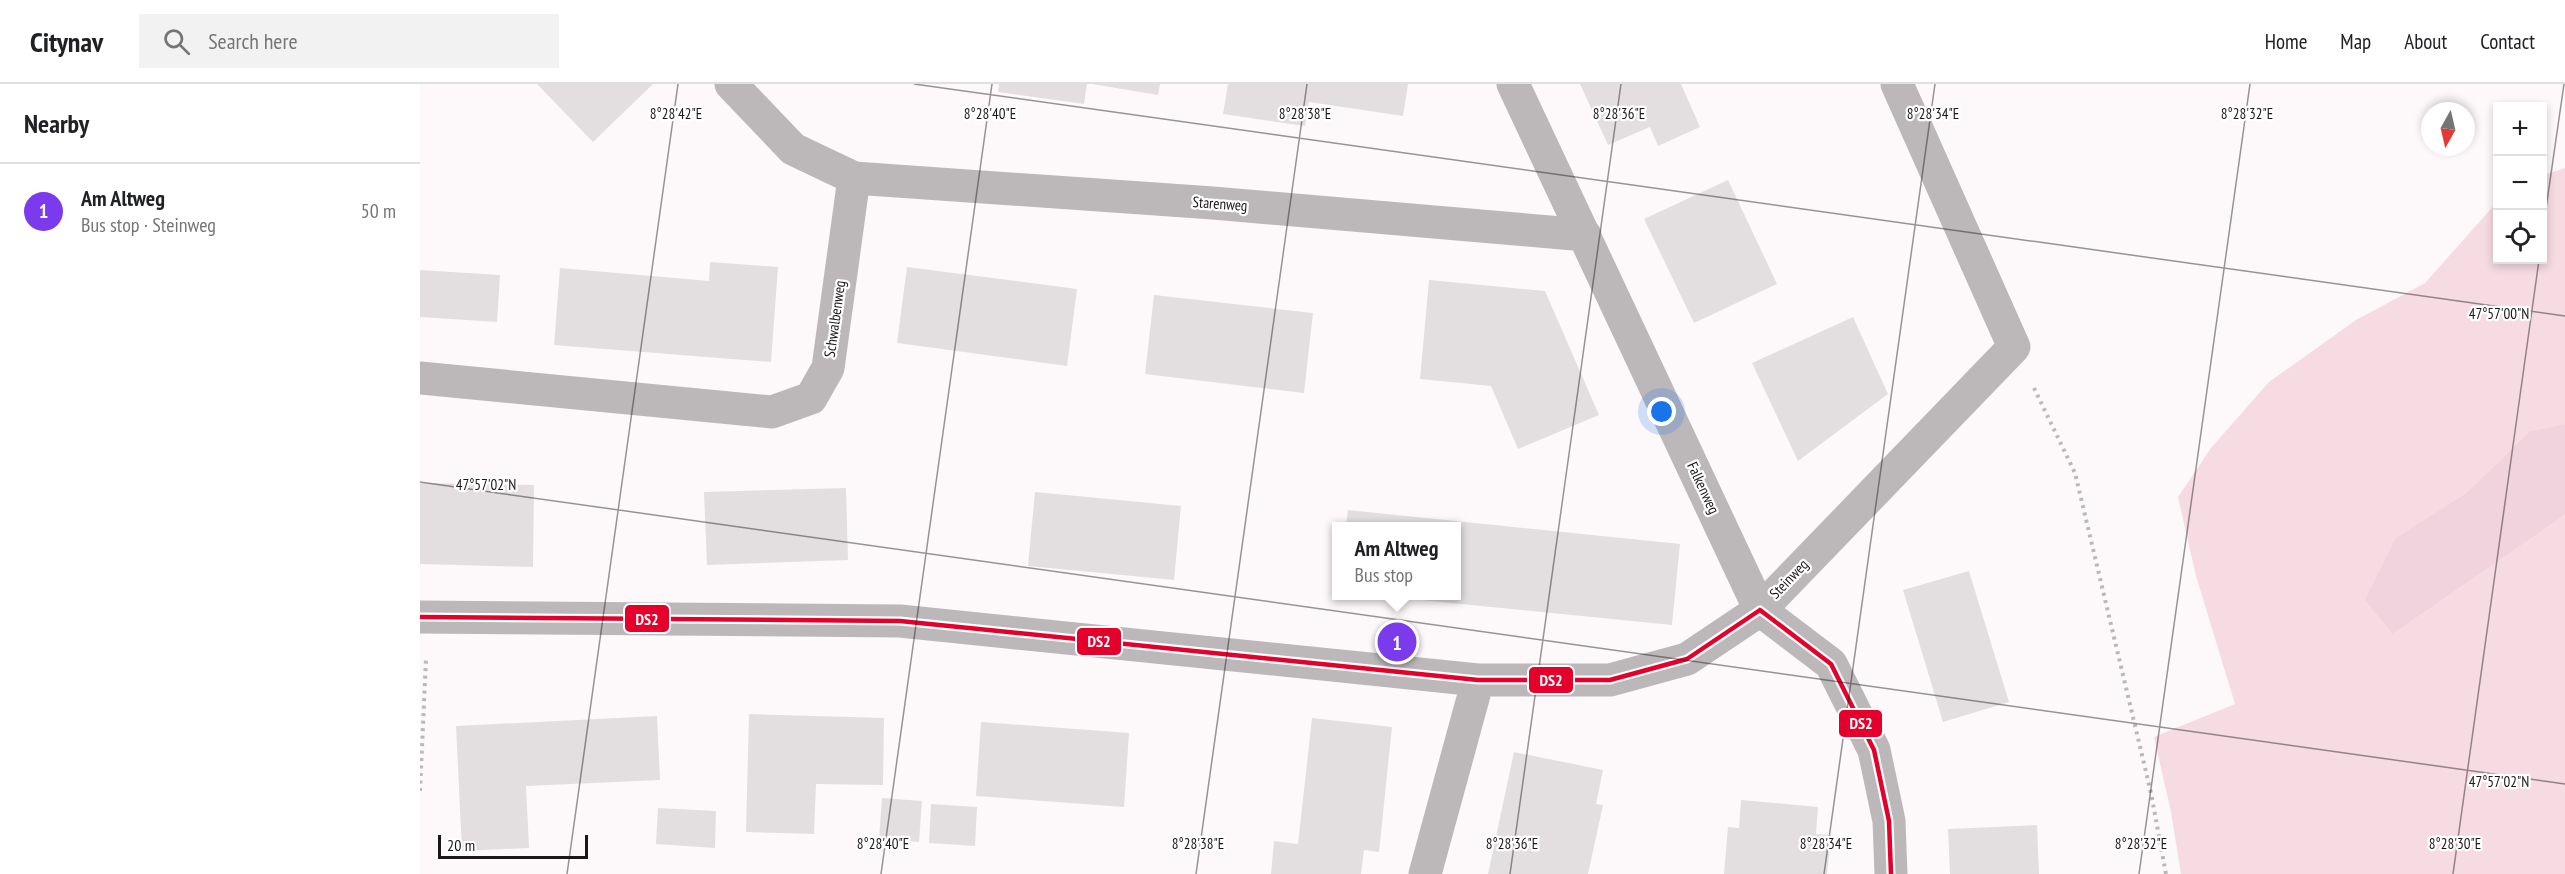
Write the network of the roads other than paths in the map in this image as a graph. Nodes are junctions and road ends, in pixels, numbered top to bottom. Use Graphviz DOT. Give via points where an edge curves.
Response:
graph roads {
  1 [pos="731,84"];
  2 [pos="1513,84"];
  3 [pos="1897,84"];
  4 [pos="854,178"];
  5 [pos="1585,235"];
  6 [pos="420,378"];
  7 [pos="1760,610"];
  8 [pos="424,617"];
  9 [pos="1478,680"];
  10 [pos="1425,874"];
  11 [pos="1891,874"];
  1 -- 4 [label="street" via="793,149"];
  2 -- 5 [label="street, Falkenweg"];
  3 -- 7 [label="street, Steinweg" via="2014,347"];
  4 -- 5 [label="street, Starenweg"];
  4 -- 6 [label="street, Schwalbenweg" via="828,368 811,398 772,412"];
  5 -- 7 [label="street, Falkenweg"];
  7 -- 9 [label="street, Steinweg" via="1687,659 1611,680"];
  7 -- 11 [label="street, Falkenweg" via="1831,664 1874,750 1889,822"];
  8 -- 9 [label="street, Steinweg" via="900,621"];
  9 -- 10 [label="street"];
}
